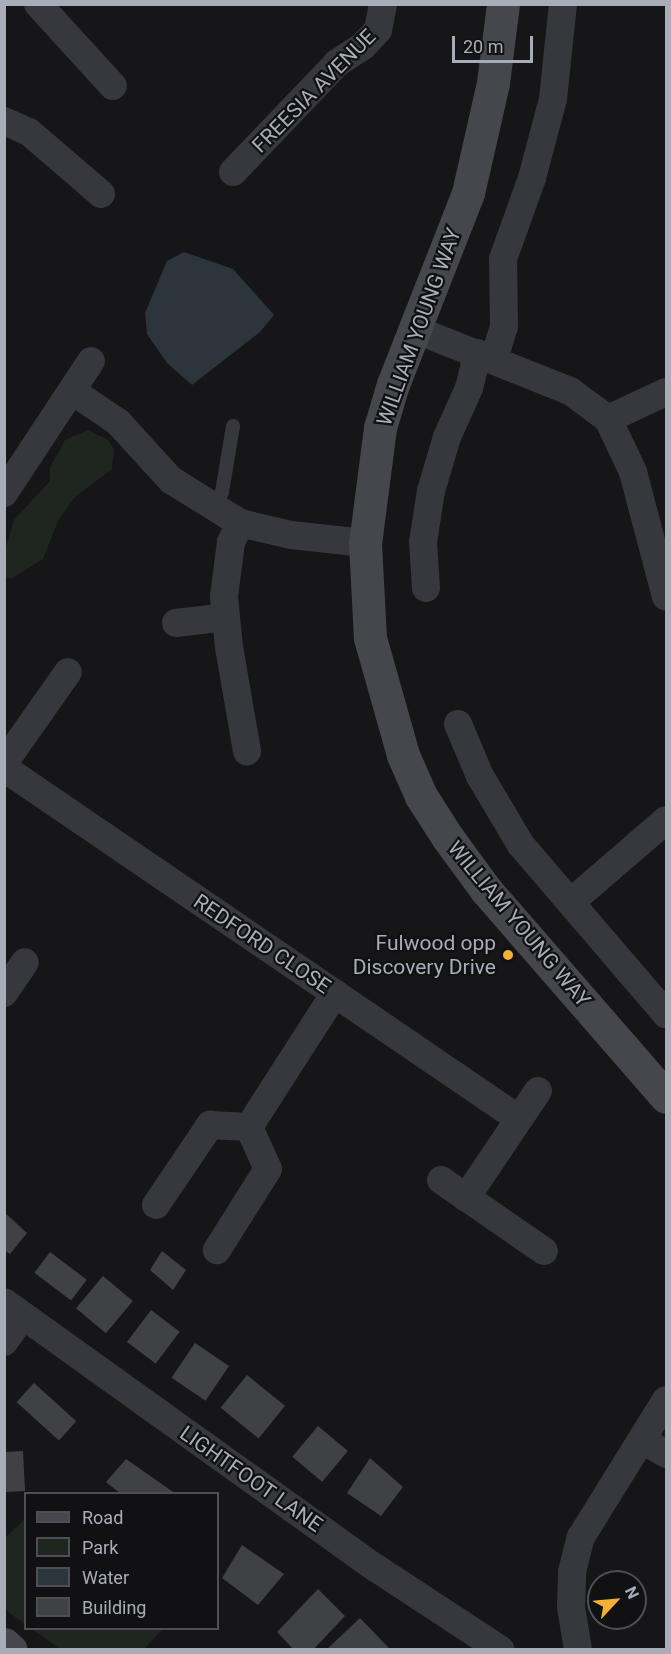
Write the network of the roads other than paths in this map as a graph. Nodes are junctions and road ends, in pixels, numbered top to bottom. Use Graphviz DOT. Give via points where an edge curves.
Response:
graph roads {
  1 [pos="38,4"];
  2 [pos="383,4"];
  3 [pos="503,4"];
  4 [pos="563,4"];
  5 [pos="113,86"];
  6 [pos="4,121"];
  7 [pos="233,172"];
  8 [pos="101,194"];
  9 [pos="414,329"];
  10 [pos="486,356"];
  11 [pos="91,362"];
  12 [pos="72,391"];
  13 [pos="666,392"];
  14 [pos="608,419"];
  15 [pos="233,426"];
  16 [pos="4,493"];
  17 [pos="213,509"];
  18 [pos="240,523"];
  19 [pos="365,543"];
  20 [pos="426,588"];
  21 [pos="666,597"];
  22 [pos="226,617"];
  23 [pos="176,623"];
  24 [pos="68,672"];
  25 [pos="458,724"];
  26 [pos="247,751"];
  27 [pos="4,763"];
  28 [pos="4,768"];
  29 [pos="666,820"];
  30 [pos="571,902"];
  31 [pos="25,962"];
  32 [pos="4,993"];
  33 [pos="334,993"];
  34 [pos="666,1014"];
  35 [pos="538,1091"];
  36 [pos="666,1097"];
  37 [pos="519,1119"];
  38 [pos="249,1127"];
  39 [pos="441,1180"];
  40 [pos="466,1198"];
  41 [pos="156,1205"];
  42 [pos="217,1250"];
  43 [pos="544,1251"];
  44 [pos="14,1309"];
  45 [pos="4,1342"];
  46 [pos="666,1400"];
  47 [pos="642,1440"];
  48 [pos="666,1454"];
  49 [pos="4,1644"];
  50 [pos="11,1650"];
  51 [pos="501,1650"];
  52 [pos="578,1650"];
  1 -- 5 [label="street"];
  2 -- 7 [label="street, FREESIA AVENUE" via="378,30 363,46 337,63"];
  3 -- 9 [label="main road, WILLIAM YOUNG WAY" via="493,83 468,193 442,268"];
  4 -- 10 [label="street" via="553,99 532,178 503,259 504,327"];
  6 -- 8 [label="street" via="29,132"];
  9 -- 10 [label="street"];
  9 -- 19 [label="main road, WILLIAM YOUNG WAY" via="380,428"];
  10 -- 14 [label="street" via="570,391"];
  10 -- 20 [label="street" via="447,437 431,491 423,542"];
  11 -- 12 [label="street"];
  12 -- 16 [label="street"];
  12 -- 17 [label="street" via="118,422 171,480"];
  13 -- 14 [label="street"];
  14 -- 21 [label="street" via="633,472"];
  15 -- 17 [label="lane" via="222,492"];
  17 -- 18 [label="street"];
  18 -- 19 [label="street" via="291,535"];
  18 -- 22 [label="street" via="231,542 224,597"];
  19 -- 36 [label="main road, WILLIAM YOUNG WAY" via="366,598 378,672 403,755 421,796 486,891"];
  22 -- 23 [label="street"];
  22 -- 26 [label="street"];
  24 -- 27 [label="street"];
  25 -- 30 [label="street" via="496,806 521,845"];
  28 -- 33 [label="street, REDFORD CLOSE"];
  29 -- 30 [label="street"];
  30 -- 34 [label="street"];
  31 -- 32 [label="street"];
  33 -- 37 [label="street, REDFORD CLOSE"];
  33 -- 38 [label="street"];
  35 -- 37 [label="street"];
  37 -- 40 [label="street"];
  38 -- 41 [label="street" via="210,1125"];
  38 -- 42 [label="street" via="268,1169"];
  39 -- 40 [label="street"];
  40 -- 43 [label="street"];
  44 -- 45 [label="street"];
  44 -- 51 [label="street, LIGHTFOOT LANE" via="403,1586"];
  46 -- 47 [label="street"];
  47 -- 48 [label="street"];
  47 -- 52 [label="street" via="581,1537 576,1553 571,1607"];
  49 -- 50 [label="main road"];
}
